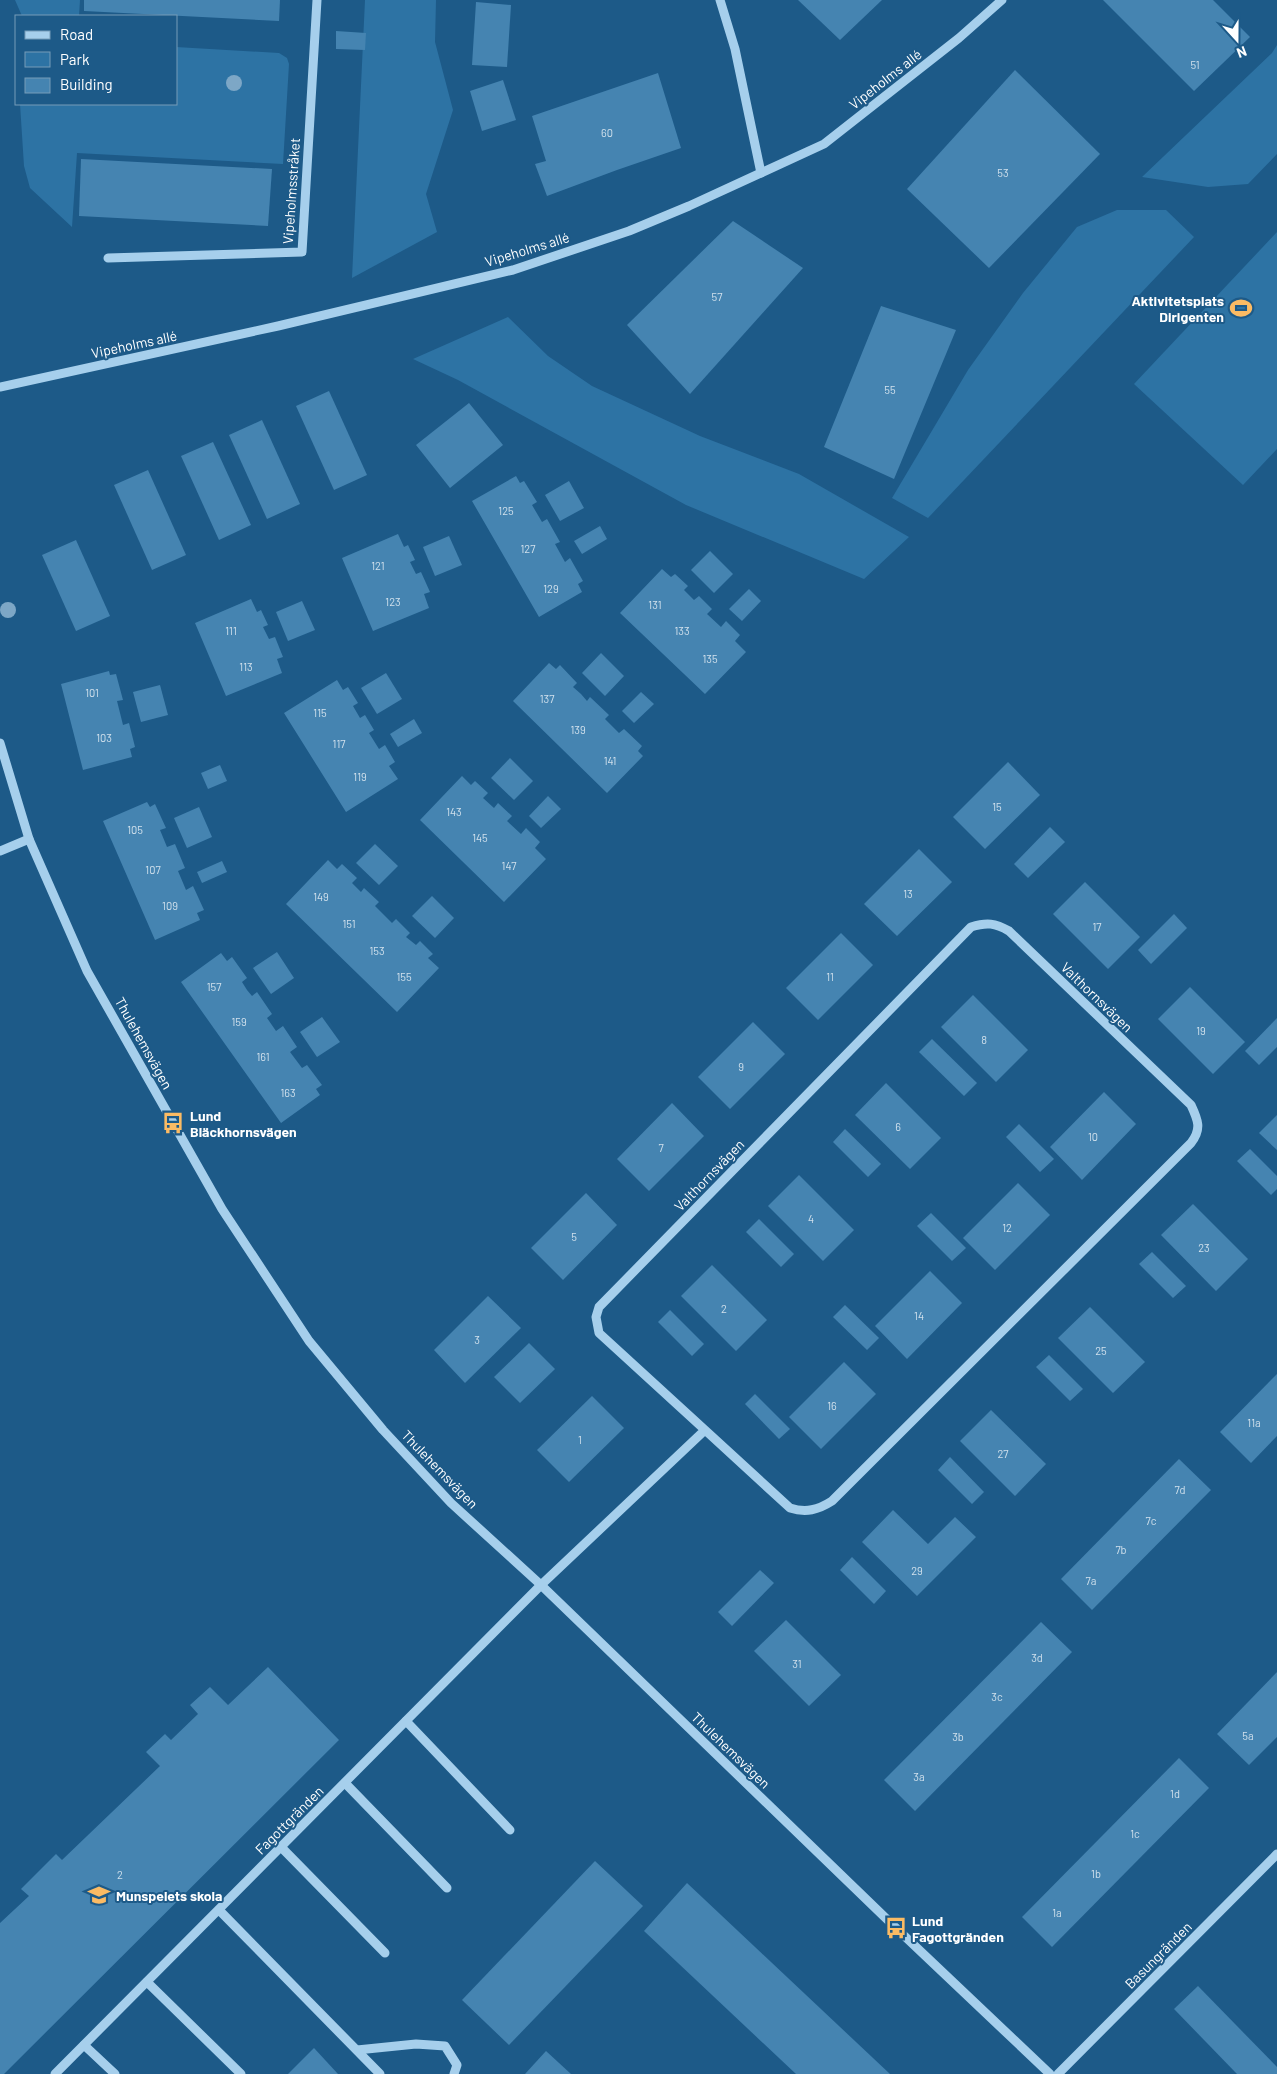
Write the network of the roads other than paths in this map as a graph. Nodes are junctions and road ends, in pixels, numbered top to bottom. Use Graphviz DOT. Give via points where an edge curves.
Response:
graph roads {
  1 [pos="317,0"];
  2 [pos="720,0"];
  3 [pos="1002,0"];
  4 [pos="761,173"];
  5 [pos="108,258"];
  6 [pos="0,387"];
  7 [pos="0,743"];
  8 [pos="29,839"];
  9 [pos="0,851"];
  10 [pos="705,1430"];
  11 [pos="541,1585"];
  12 [pos="406,1721"];
  13 [pos="345,1783"];
  14 [pos="510,1830"];
  15 [pos="281,1848"];
  16 [pos="1277,1854"];
  17 [pos="447,1888"];
  18 [pos="219,1910"];
  19 [pos="385,1953"];
  20 [pos="147,1982"];
  21 [pos="84,2045"];
  22 [pos="357,2050"];
  23 [pos="55,2074"];
  24 [pos="115,2074"];
  25 [pos="240,2074"];
  26 [pos="380,2074"];
  27 [pos="454,2074"];
  28 [pos="1050,2074"];
  29 [pos="1058,2074"];
  1 -- 5 [label="street, Vipeholmsstråket" via="302,252"];
  2 -- 4 [label="street"];
  3 -- 4 [label="street, Vipeholms allé" via="960,38 824,144"];
  4 -- 6 [label="street, Vipeholms allé" via="629,232 513,270 259,331"];
  7 -- 8 [label="street, Thulehemsvägen"];
  8 -- 9 [label="street"];
  8 -- 11 [label="street, Thulehemsvägen" via="87,971 222,1209 309,1341 383,1430 451,1503"];
  10 -- 10 [label="street, Valthornsvägen" via="599,1333 596,1317 599,1307 971,927 996,923 1009,931 1191,1105 1199,1122 1197,1135 1190,1143 832,1501 810,1511 790,1508"];
  10 -- 11 [label="street"];
  11 -- 12 [label="street, Fagottgränden"];
  11 -- 28 [label="street, Thulehemsvägen"];
  12 -- 13 [label="street, Fagottgränden"];
  12 -- 14 [label="street"];
  13 -- 15 [label="street, Fagottgränden"];
  13 -- 17 [label="street"];
  15 -- 18 [label="street, Fagottgränden"];
  15 -- 19 [label="street"];
  16 -- 29 [label="street, Basungränden"];
  18 -- 20 [label="street, Fagottgränden"];
  18 -- 22 [label="street"];
  20 -- 21 [label="street, Fagottgränden"];
  20 -- 25 [label="street"];
  21 -- 23 [label="street, Fagottgränden"];
  21 -- 24 [label="street"];
  22 -- 26 [label="street"];
  22 -- 27 [label="street" via="416,2044 445,2046 457,2065"];
}
